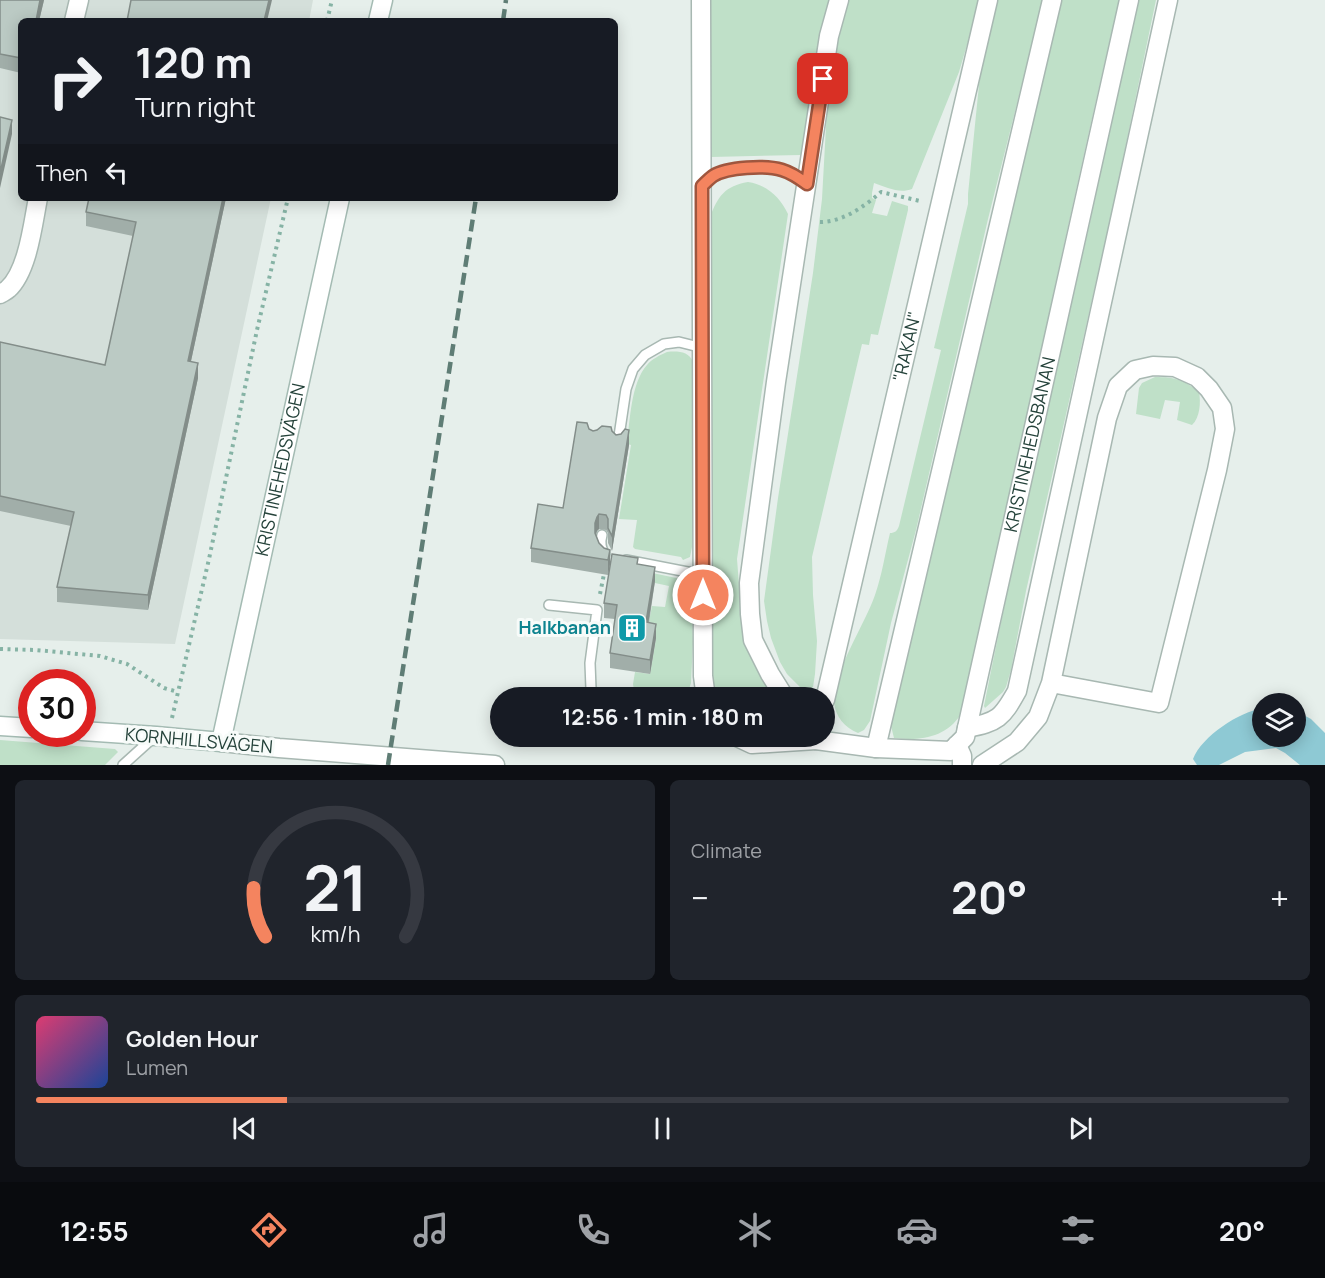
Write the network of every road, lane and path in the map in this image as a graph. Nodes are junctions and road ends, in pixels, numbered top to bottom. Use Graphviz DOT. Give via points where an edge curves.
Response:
graph roads {
  1 [pos="79,0"];
  2 [pos="332,0"];
  3 [pos="383,0"];
  4 [pos="839,0"];
  5 [pos="988,0"];
  6 [pos="1053,0"];
  7 [pos="1129,0"];
  8 [pos="1168,0"];
  9 [pos="701,5"];
  10 [pos="75,18"];
  11 [pos="328,18"];
  12 [pos="379,18"];
  13 [pos="807,184"];
  14 [pos="702,186"];
  15 [pos="37,201"];
  16 [pos="287,201"];
  17 [pos="339,201"];
  18 [pos="940,207"];
  19 [pos="802,221"];
  20 [pos="0,294"];
  21 [pos="702,348"];
  22 [pos="621,418"];
  23 [pos="613,425"];
  24 [pos="618,443"];
  25 [pos="602,535"];
  26 [pos="607,557"];
  27 [pos="703,575"];
  28 [pos="549,605"];
  29 [pos="597,610"];
  30 [pos="0,649"];
  31 [pos="1051,683"];
  32 [pos="591,687"];
  33 [pos="704,687"];
  34 [pos="778,687"];
  35 [pos="828,687"];
  36 [pos="178,692"];
  37 [pos="0,726"];
  38 [pos="18,727"];
  39 [pos="967,728"];
  40 [pos="96,732"];
  41 [pos="162,736"];
  42 [pos="835,741"];
  43 [pos="221,742"];
  44 [pos="957,745"];
  45 [pos="876,748"];
  46 [pos="123,765"];
  47 [pos="495,765"];
  48 [pos="962,765"];
  49 [pos="982,765"];
  1 -- 10 [label="street"];
  2 -- 11 [label="path"];
  3 -- 12 [label="street"];
  4 -- 13 [label="street" via="829,36"];
  5 -- 18 [label="street, \"RAKAN\""];
  6 -- 45 [label="street"];
  7 -- 39 [label="street, KRISTINEHEDSBANAN"];
  8 -- 39 [label="street" via="1017,691 1005,712 993,722"];
  9 -- 14 [label="street"];
  13 -- 14 [label="lane" via="780,169 758,167 729,170"];
  13 -- 19 [label="street"];
  14 -- 21 [label="street"];
  15 -- 20 [label="street" via="25,260 9,289"];
  16 -- 36 [label="path"];
  17 -- 43 [label="street, KRISTINEHEDSVÄGEN"];
  18 -- 19 [label="path" via="881,192 842,217 826,222"];
  18 -- 35 [label="street, \"RAKAN\""];
  19 -- 34 [label="street" via="749,583 753,640"];
  21 -- 22 [label="lane" via="679,342 664,344 645,355 633,369"];
  21 -- 27 [label="street"];
  22 -- 23 [label="lane"];
  22 -- 24 [label="lane"];
  25 -- 26 [label="lane" via="600,542"];
  26 -- 27 [label="lane"];
  26 -- 29 [label="path"];
  27 -- 33 [label="street"];
  28 -- 29 [label="lane"];
  29 -- 32 [label="lane"];
  30 -- 36 [label="path" via="100,656 127,664 164,688"];
  31 -- 31 [label="street" via="1107,418 1119,386 1135,370 1153,366 1174,368 1197,377 1222,408 1225,429 1159,703"];
  31 -- 49 [label="street" via="1038,717 1017,742"];
  36 -- 41 [label="path"];
  37 -- 38 [label="street"];
  39 -- 44 [label="street, KRISTINEHEDSBANAN"];
  40 -- 41 [label="street, KORNHILLSVÄGEN"];
  41 -- 43 [label="street, KORNHILLSVÄGEN"];
  41 -- 46 [label="lane"];
  42 -- 45 [label="street"];
  43 -- 47 [label="street, KORNHILLSVÄGEN"];
  44 -- 45 [label="street" via="951,752"];
  44 -- 48 [label="street"];
}
